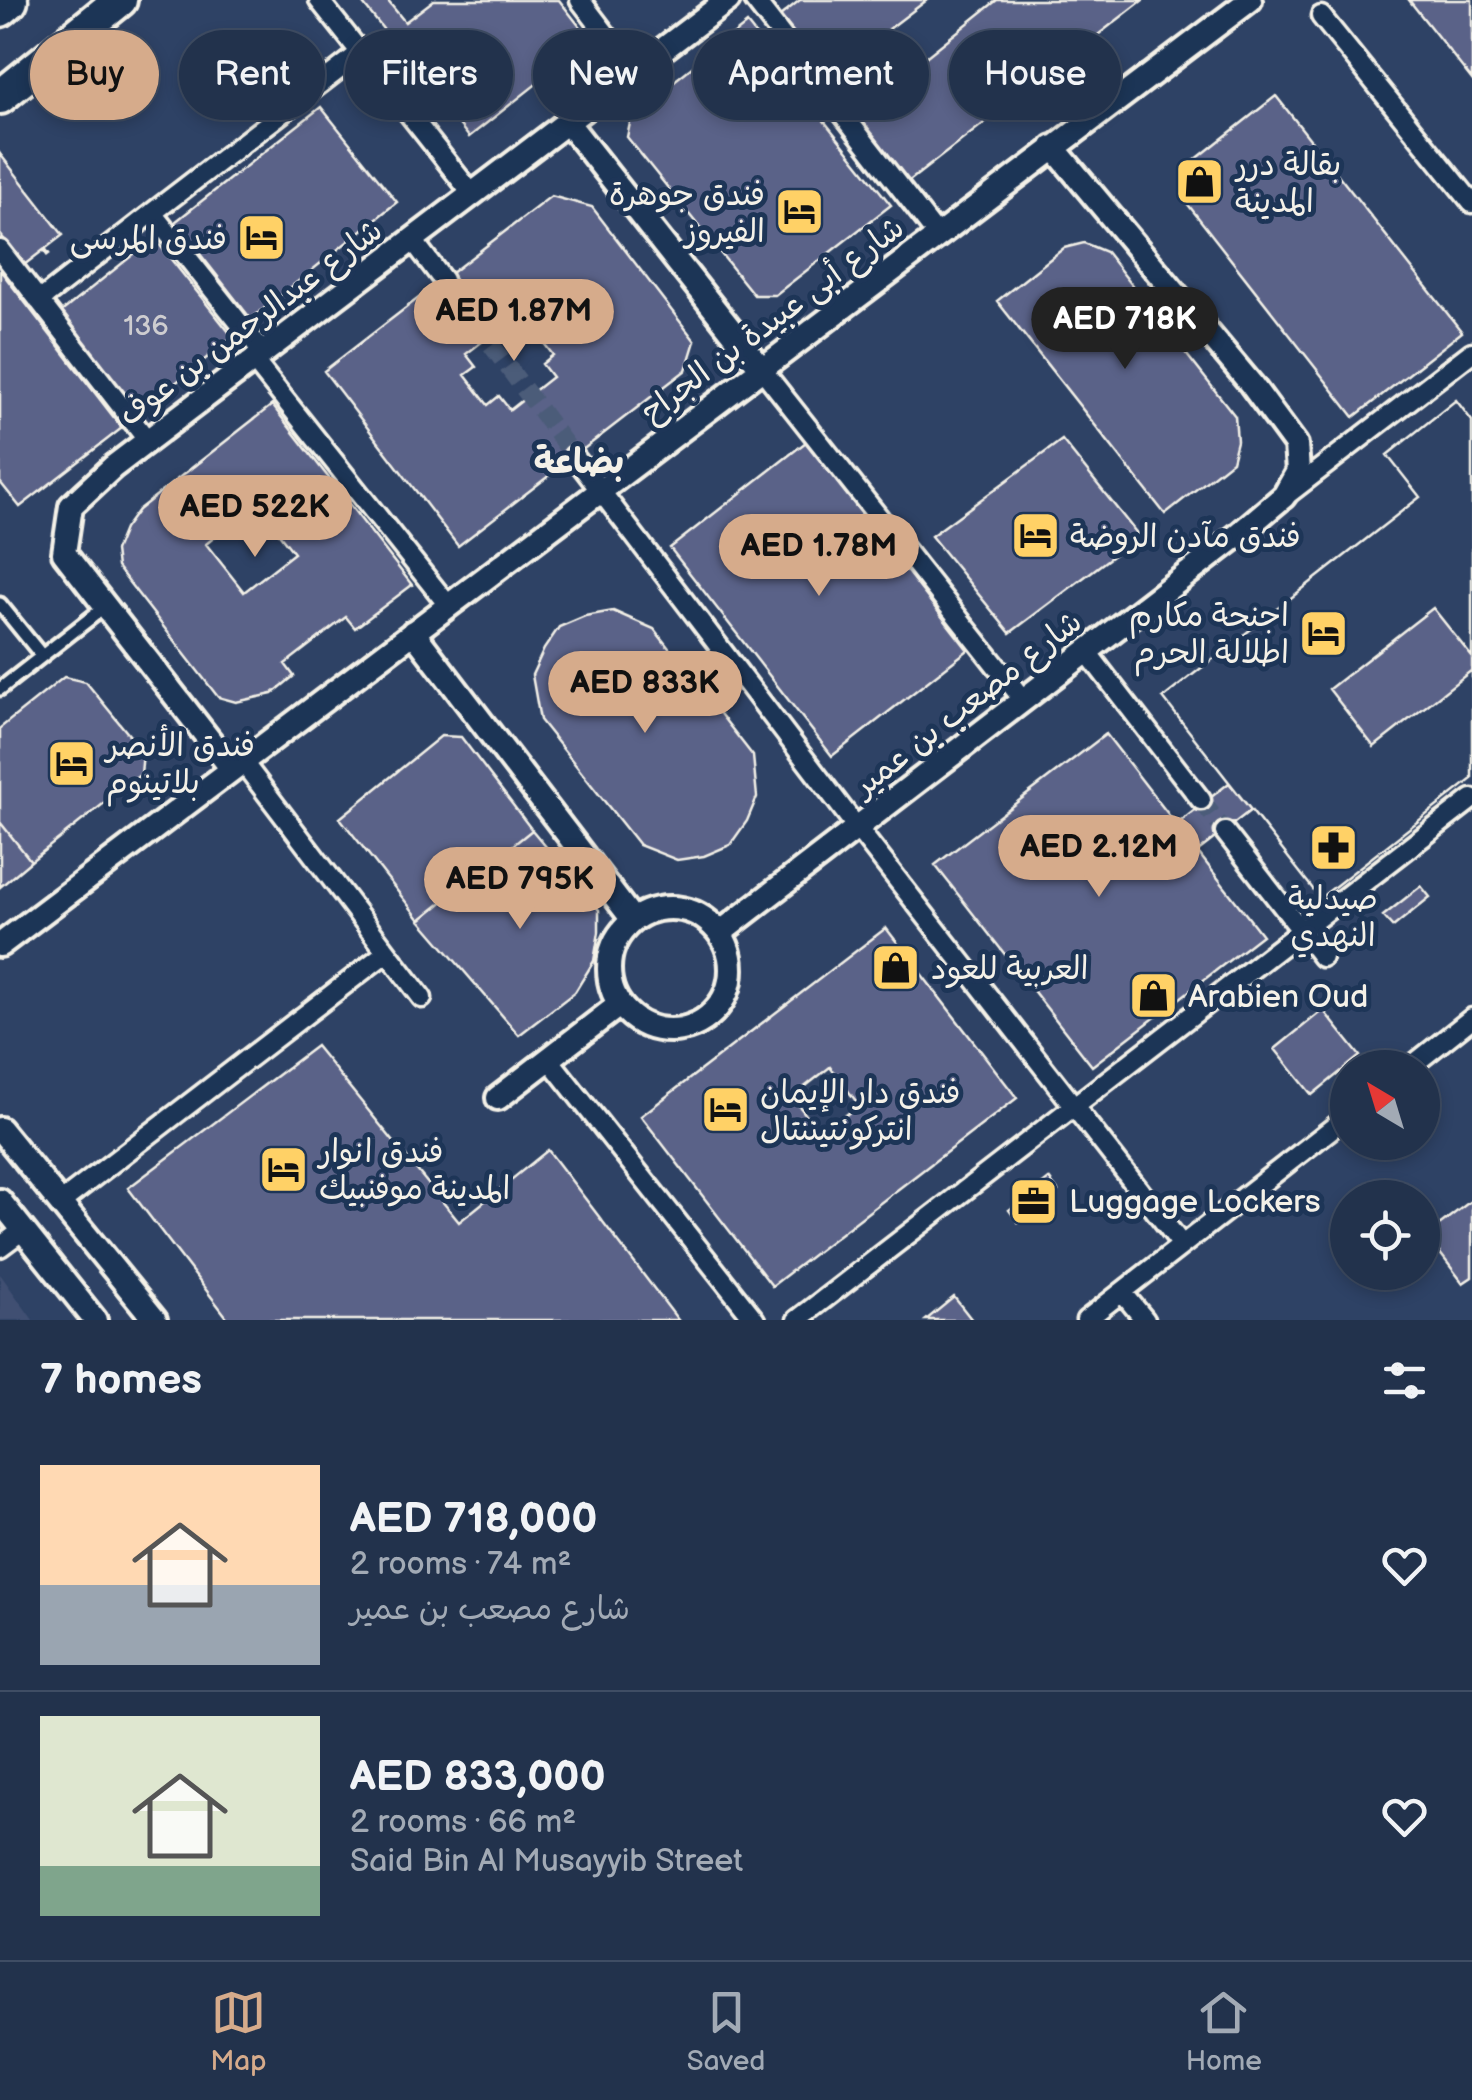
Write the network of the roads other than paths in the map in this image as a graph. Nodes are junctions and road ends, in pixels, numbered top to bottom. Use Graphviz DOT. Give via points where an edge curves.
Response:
graph roads {
  1 [pos="8,0"];
  2 [pos="120,0"];
  3 [pos="319,0"];
  4 [pos="580,0"];
  5 [pos="728,0"];
  6 [pos="754,0"];
  7 [pos="1250,0"];
  8 [pos="0,6"];
  9 [pos="1322,16"];
  10 [pos="603,30"];
  11 [pos="345,33"];
  12 [pos="673,42"];
  13 [pos="345,64"];
  14 [pos="0,97"];
  15 [pos="414,120"];
  16 [pos="570,120"];
  17 [pos="567,122"];
  18 [pos="1053,148"];
  19 [pos="473,195"];
  20 [pos="1472,203"];
  21 [pos="152,213"];
  22 [pos="937,235"];
  23 [pos="412,239"];
  24 [pos="0,250"];
  25 [pos="443,280"];
  26 [pos="39,301"];
  27 [pos="1472,352"];
  28 [pos="260,358"];
  29 [pos="762,368"];
  30 [pos="148,441"];
  31 [pos="574,456"];
  32 [pos="599,492"];
  33 [pos="1284,496"];
  34 [pos="0,604"];
  35 [pos="448,605"];
  36 [pos="106,606"];
  37 [pos="413,632"];
  38 [pos="1087,652"];
  39 [pos="42,656"];
  40 [pos="0,689"];
  41 [pos="1024,700"];
  42 [pos="237,765"];
  43 [pos="1472,799"];
  44 [pos="1201,800"];
  45 [pos="858,829"];
  46 [pos="1225,832"];
  47 [pos="632,920"];
  48 [pos="1302,931"];
  49 [pos="720,934"];
  50 [pos="0,945"];
  51 [pos="386,952"];
  52 [pos="1322,958"];
  53 [pos="422,998"];
  54 [pos="618,1004"];
  55 [pos="1472,1018"];
  56 [pos="1432,1050"];
  57 [pos="548,1058"];
  58 [pos="498,1098"];
  59 [pos="1074,1106"];
  60 [pos="0,1128"];
  61 [pos="1330,1130"];
  62 [pos="0,1201"];
  63 [pos="60,1204"];
  64 [pos="23,1230"];
  65 [pos="1182,1245"];
  66 [pos="0,1247"];
  67 [pos="1122,1292"];
  68 [pos="95,1320"];
  69 [pos="155,1320"];
  70 [pos="754,1320"];
  71 [pos="796,1320"];
  72 [pos="1086,1320"];
  73 [pos="1144,1320"];
  1 -- 8 [label="highway"];
  2 -- 14 [label="main road"];
  3 -- 11 [label="street"];
  4 -- 10 [label="street"];
  5 -- 12 [label="street, شارع عبدالرحمن بن عوف"];
  6 -- 22 [label="street"];
  7 -- 18 [label="street, شارع أبى عبيدة بن الجراح"];
  9 -- 20 [label="street"];
  13 -- 21 [label="street"];
  15 -- 19 [label="street"];
  16 -- 17 [label="street, شارع عبدالرحمن بن عوف"];
  17 -- 19 [label="street, شارع عبدالرحمن بن عوف"];
  17 -- 29 [label="street"];
  18 -- 22 [label="street, شارع أبى عبيدة بن الجراح"];
  18 -- 33 [label="street" via="1296,445 1298,472"];
  19 -- 23 [label="street, شارع عبدالرحمن بن عوف"];
  21 -- 26 [label="street"];
  21 -- 28 [label="street"];
  22 -- 29 [label="street, شارع أبى عبيدة بن الجراح"];
  23 -- 25 [label="street"];
  23 -- 28 [label="street, شارع عبدالرحمن بن عوف"];
  24 -- 26 [label="street"];
  26 -- 30 [label="street"];
  27 -- 33 [label="street"];
  28 -- 30 [label="street, شارع عبدالرحمن بن عوف"];
  28 -- 35 [label="street"];
  29 -- 32 [label="street, شارع أبى عبيدة بن الجراح"];
  29 -- 41 [label="street"];
  30 -- 36 [label="street, شارع عبدالرحمن بن عوف" via="71,506 64,553"];
  31 -- 32 [label="street"];
  32 -- 35 [label="street, شارع أبى عبيدة بن الجراح"];
  32 -- 45 [label="street"];
  33 -- 38 [label="street, شارع مصعب بن عمير"];
  34 -- 39 [label="lane"];
  35 -- 37 [label="street, شارع أبى عبيدة بن الجراح"];
  36 -- 39 [label="lane"];
  36 -- 42 [label="street, شارع عبدالرحمن بن عوف"];
  37 -- 42 [label="street, شارع أبى عبيدة بن الجراح"];
  37 -- 47 [label="street"];
  38 -- 41 [label="street, شارع مصعب بن عمير"];
  38 -- 44 [label="street"];
  39 -- 40 [label="lane"];
  41 -- 45 [label="street, شارع مصعب بن عمير"];
  42 -- 50 [label="street, شارع أبى عبيدة بن الجراح"];
  42 -- 51 [label="street"];
  43 -- 48 [label="street"];
  45 -- 49 [label="street, شارع مصعب بن عمير"];
  45 -- 59 [label="street"];
  46 -- 48 [label="street"];
  47 -- 49 [label="street" via="677,908 702,916"];
  47 -- 54 [label="street" via="617,937 608,964"];
  48 -- 52 [label="street"];
  48 -- 59 [label="street"];
  49 -- 54 [label="street" via="731,975 722,1002 707,1018 684,1029 658,1030"];
  51 -- 53 [label="street"];
  51 -- 63 [label="street"];
  54 -- 57 [label="street"];
  55 -- 56 [label="street"];
  57 -- 58 [label="street"];
  57 -- 70 [label="street"];
  59 -- 65 [label="street"];
  59 -- 71 [label="street"];
  60 -- 63 [label="street"];
  61 -- 65 [label="street"];
  62 -- 64 [label="street"];
  63 -- 69 [label="street"];
  64 -- 66 [label="street"];
  64 -- 68 [label="street"];
  65 -- 67 [label="street"];
  67 -- 72 [label="street"];
  67 -- 73 [label="street"];
}
